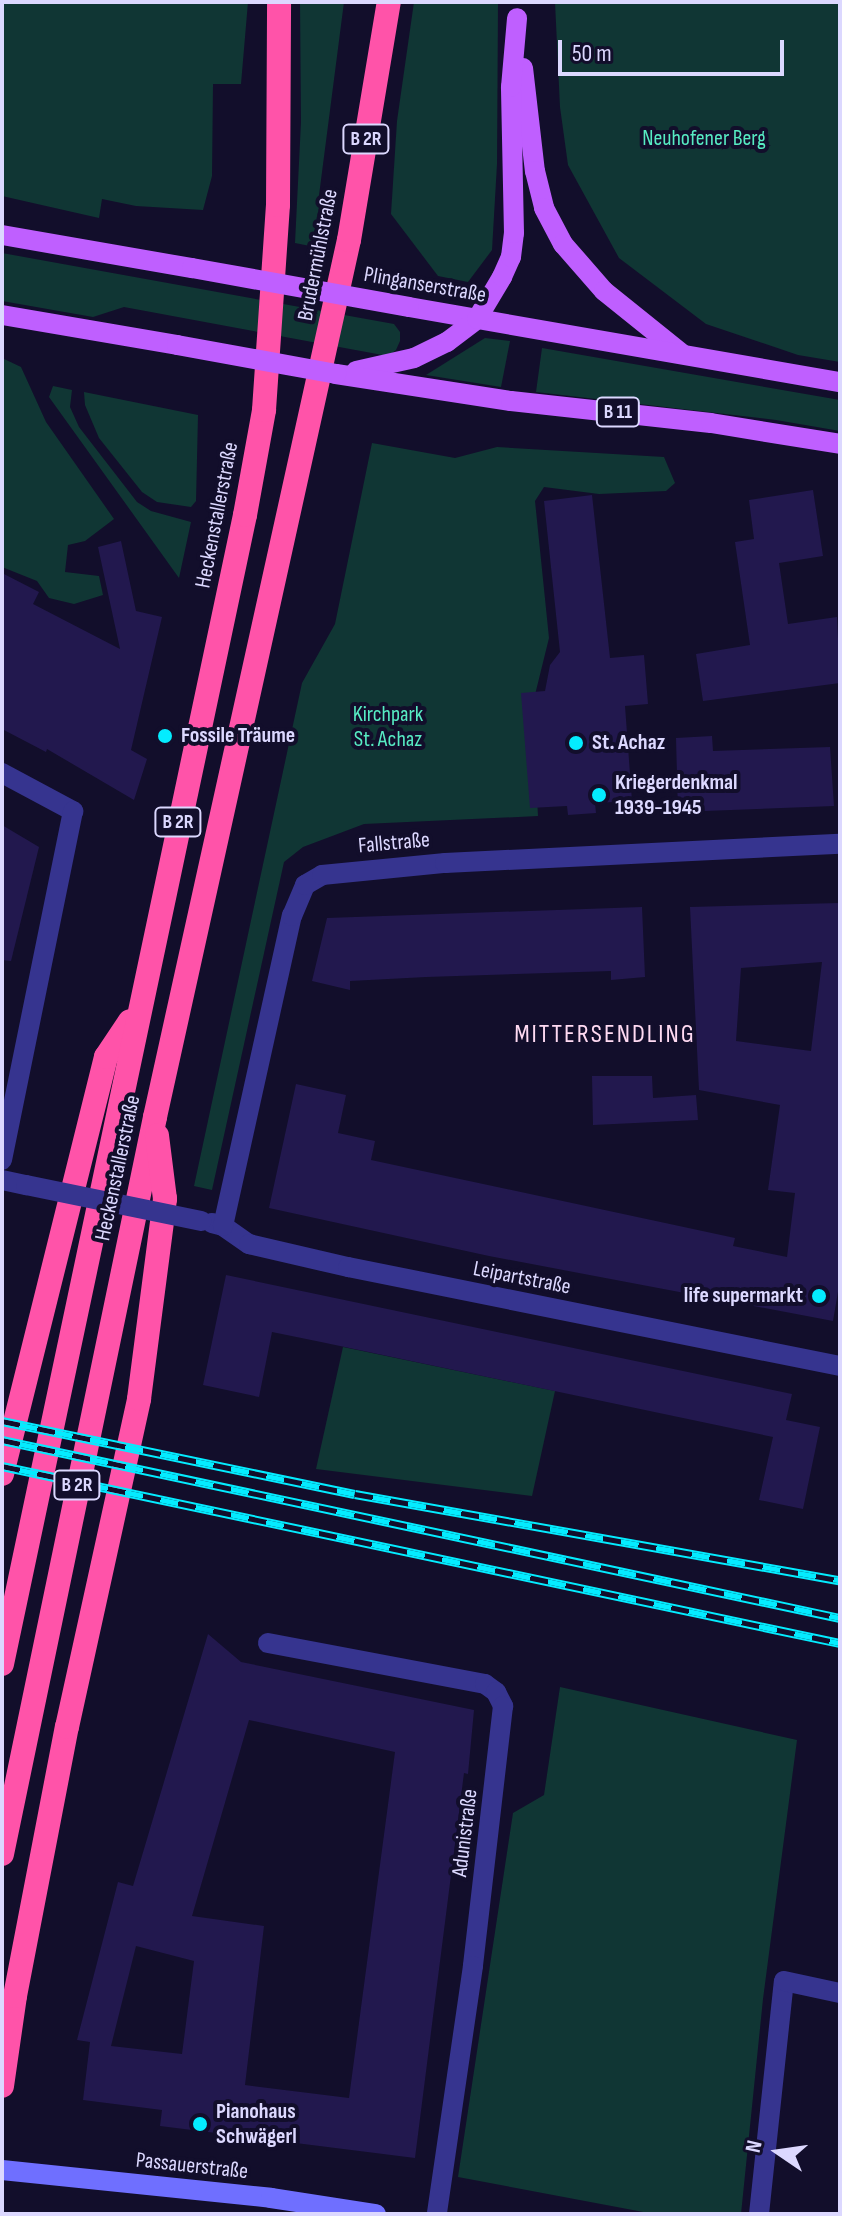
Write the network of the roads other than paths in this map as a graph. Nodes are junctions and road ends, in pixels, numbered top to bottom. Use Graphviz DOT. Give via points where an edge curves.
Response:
graph roads {
  1 [pos="279,2"];
  2 [pos="374,2"];
  3 [pos="389,2"];
  4 [pos="517,10"];
  5 [pos="383,39"];
  6 [pos="2,235"];
  7 [pos="2,315"];
  8 [pos="477,319"];
  9 [pos="684,355"];
  10 [pos="397,373"];
  11 [pos="840,382"];
  12 [pos="264,410"];
  13 [pos="840,444"];
  14 [pos="295,496"];
  15 [pos="2,773"];
  16 [pos="840,844"];
  17 [pos="138,1009"];
  18 [pos="155,1117"];
  19 [pos="2,1160"];
  20 [pos="2,1180"];
  21 [pos="223,1226"];
  22 [pos="840,1366"];
  23 [pos="2,1474"];
  24 [pos="268,1643"];
  25 [pos="2,1664"];
  26 [pos="2,1854"];
  27 [pos="840,1993"];
  28 [pos="2,2086"];
  29 [pos="2,2170"];
  30 [pos="376,2214"];
  31 [pos="437,2214"];
  32 [pos="759,2214"];
  1 -- 12 [label="highway, Brudermühlstraße / B 2R" via="278,205"];
  2 -- 5 [label="highway, B 2R"];
  3 -- 5 [label="highway, Brudermühlstraße / B 2R"];
  4 -- 8 [label="main road" via="511,87 511,257"];
  4 -- 9 [label="main road" via="544,208 582,269"];
  5 -- 14 [label="highway, Brudermühlstraße / B 2R" via="349,240"];
  6 -- 8 [label="main road, Plinganserstraße, bridge"];
  7 -- 10 [label="main road, B 11, bridge" via="336,374"];
  8 -- 9 [label="main road, Plinganserstraße"];
  8 -- 10 [label="main road"];
  9 -- 11 [label="main road, Plinganserstraße"];
  10 -- 13 [label="main road, B 11" via="511,401 711,423"];
  12 -- 17 [label="highway, Heckenstallerstraße / B 2R"];
  14 -- 18 [label="highway, Heckenstallerstraße / B 2R"];
  15 -- 19 [label="street" via="73,811"];
  16 -- 21 [label="street, Fallstraße" via="445,863 322,875 305,885 292,916"];
  17 -- 23 [label="highway" via="106,1057"];
  17 -- 25 [label="highway, Heckenstallerstraße / B 2R"];
  18 -- 26 [label="highway, Heckenstallerstraße / B 2R"];
  18 -- 28 [label="highway" via="165,1199 139,1399 64,1743"];
  20 -- 21 [label="street, Leipartstraße, bridge"];
  21 -- 22 [label="street, Leipartstraße" via="249,1244 348,1267"];
  24 -- 31 [label="street, Adunistraße" via="485,1684 503,1706"];
  27 -- 32 [label="street" via="784,1981"];
  29 -- 30 [label="street, Passauerstraße"];
}
